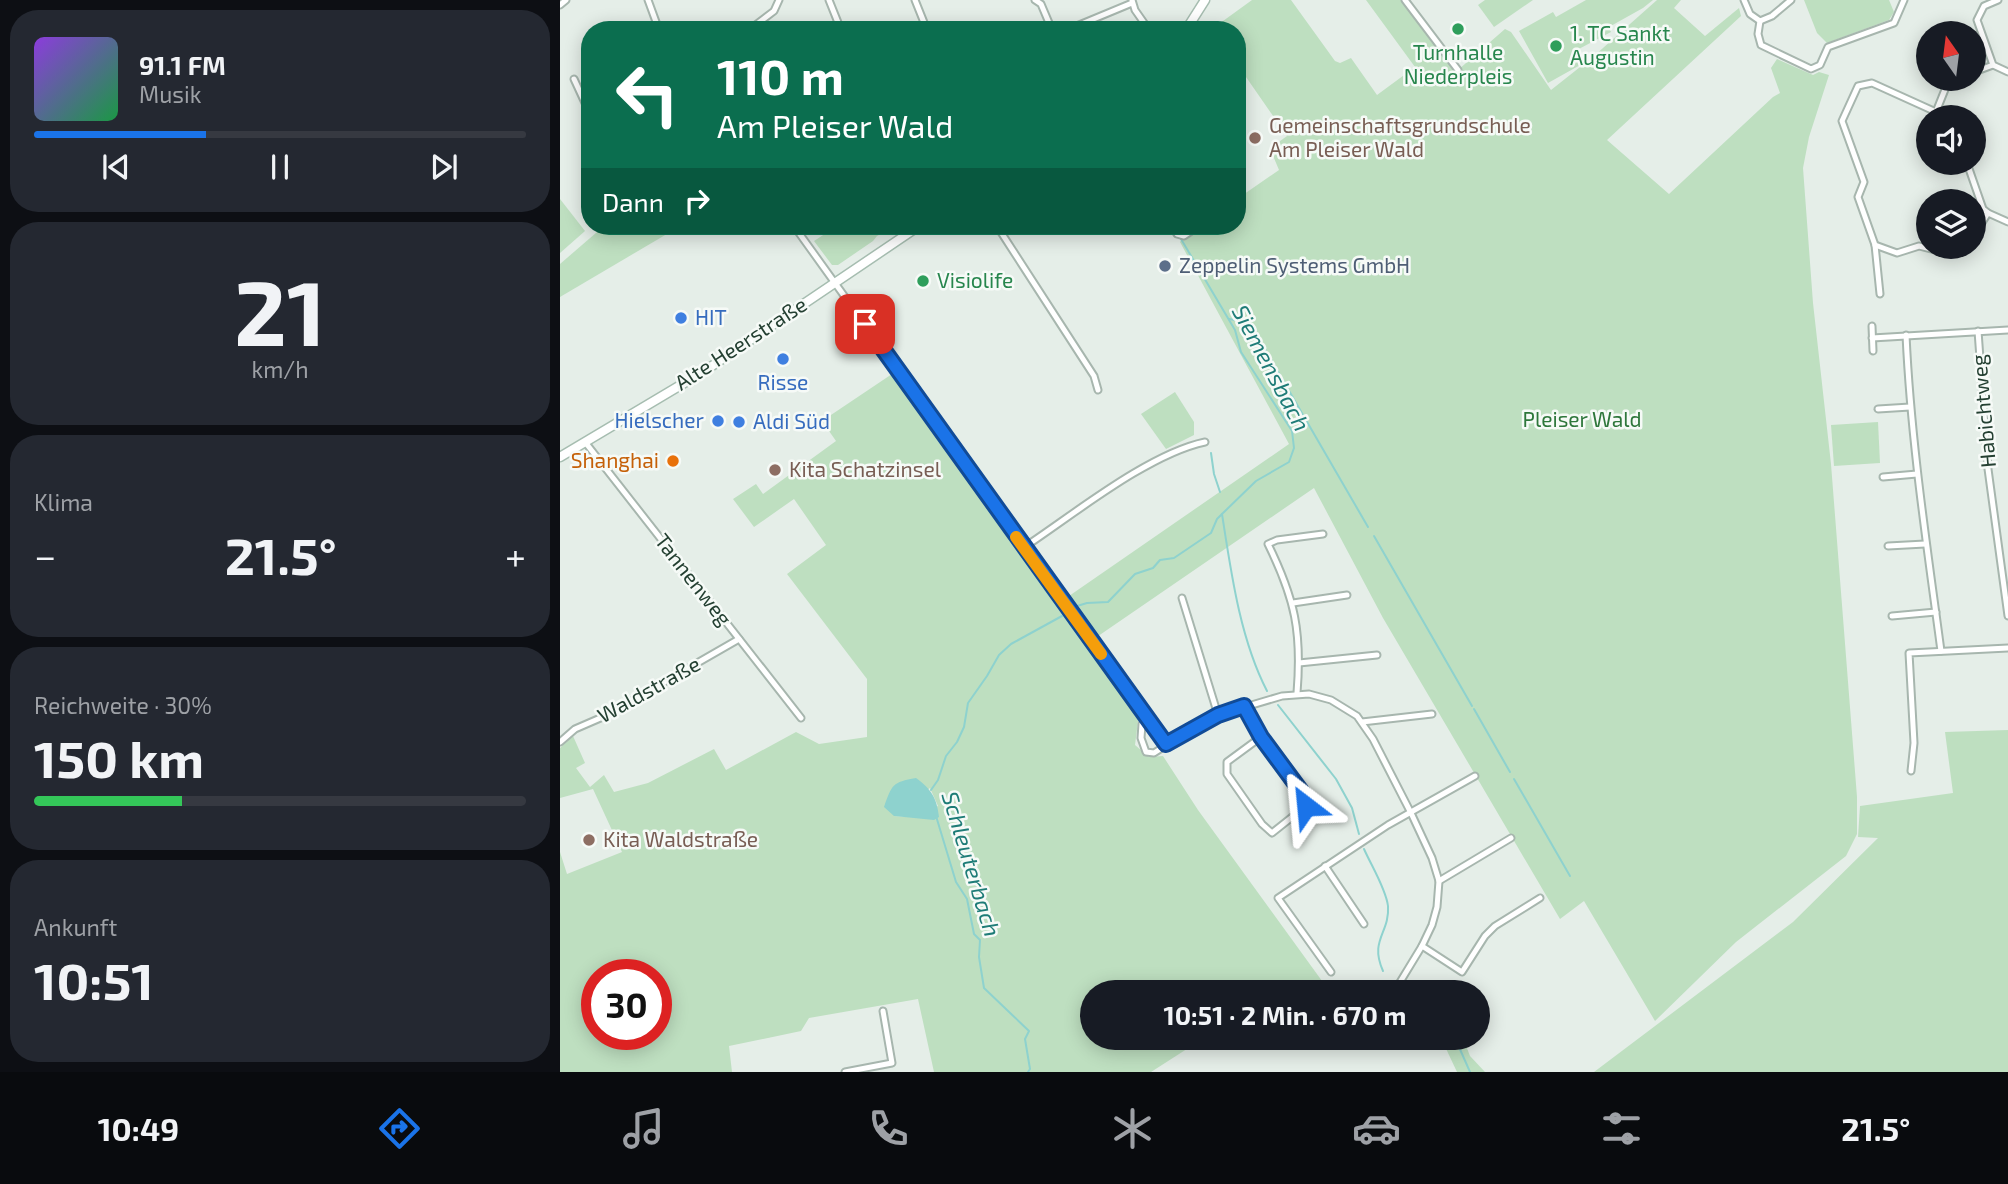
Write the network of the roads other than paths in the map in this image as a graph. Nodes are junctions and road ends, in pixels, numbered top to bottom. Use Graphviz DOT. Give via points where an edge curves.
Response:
graph roads {
  1 [pos="566,0"];
  2 [pos="648,0"];
  3 [pos="779,0"];
  4 [pos="829,0"];
  5 [pos="915,0"];
  6 [pos="1034,0"];
  7 [pos="1205,0"];
  8 [pos="1405,0"];
  9 [pos="1744,0"];
  10 [pos="1791,0"];
  11 [pos="1904,0"];
  12 [pos="1998,0"];
  13 [pos="1132,1"];
  14 [pos="560,5"];
  15 [pos="656,21"];
  16 [pos="761,21"];
  17 [pos="837,21"];
  18 [pos="923,21"];
  19 [pos="1048,21"];
  20 [pos="1087,21"];
  21 [pos="1143,21"];
  22 [pos="1192,21"];
  23 [pos="1760,21"];
  24 [pos="1993,65"];
  25 [pos="1986,68"];
  26 [pos="1458,70"];
  27 [pos="2008,72"];
  28 [pos="574,79"];
  29 [pos="581,94"];
  30 [pos="1917,105"];
  31 [pos="1971,175"];
  32 [pos="1988,213"];
  33 [pos="1986,216"];
  34 [pos="2008,222"];
  35 [pos="799,235"];
  36 [pos="906,235"];
  37 [pos="1003,235"];
  38 [pos="1875,245"];
  39 [pos="1916,247"];
  40 [pos="834,283"];
  41 [pos="1880,294"];
  42 [pos="1872,326"];
  43 [pos="2008,330"];
  44 [pos="1978,331"];
  45 [pos="1906,335"];
  46 [pos="1872,338"];
  47 [pos="1873,351"];
  48 [pos="1098,390"];
  49 [pos="1910,407"];
  50 [pos="1878,410"];
  51 [pos="585,442"];
  52 [pos="1205,442"];
  53 [pos="560,457"];
  54 [pos="1917,474"];
  55 [pos="1883,477"];
  56 [pos="1323,534"];
  57 [pos="1925,544"];
  58 [pos="1888,546"];
  59 [pos="1023,548"];
  60 [pos="1347,595"];
  61 [pos="1182,598"];
  62 [pos="1293,603"];
  63 [pos="1936,612"];
  64 [pos="1892,616"];
  65 [pos="2008,616"];
  66 [pos="739,639"];
  67 [pos="2008,648"];
  68 [pos="1941,651"];
  69 [pos="1377,655"];
  70 [pos="1299,663"];
  71 [pos="1297,693"];
  72 [pos="1244,706"];
  73 [pos="1432,714"];
  74 [pos="1218,715"];
  75 [pos="801,718"];
  76 [pos="1148,720"];
  77 [pos="1362,722"];
  78 [pos="1261,737"];
  79 [pos="560,742"];
  80 [pos="1166,744"];
  81 [pos="1911,771"];
  82 [pos="1475,776"];
  83 [pos="1411,813"];
  84 [pos="1511,838"];
  85 [pos="1325,866"];
  86 [pos="1438,881"];
  87 [pos="1540,898"];
  88 [pos="1364,924"];
  89 [pos="1422,946"];
  90 [pos="1331,972"];
  91 [pos="1401,980"];
  92 [pos="883,1011"];
  93 [pos="845,1072"];
  1 -- 14 [label="street"];
  2 -- 15 [label="street"];
  3 -- 16 [label="street"];
  4 -- 17 [label="street"];
  5 -- 18 [label="street"];
  6 -- 19 [label="street" via="1041,4"];
  7 -- 22 [label="street"];
  8 -- 26 [label="street"];
  9 -- 23 [label="street" via="1750,14"];
  10 -- 23 [label="street"];
  11 -- 23 [label="street" via="1894,23 1828,47 1820,65 1811,69 1761,46"];
  12 -- 24 [label="street" via="1984,6 1977,20"];
  13 -- 20 [label="street"];
  13 -- 21 [label="street"];
  24 -- 25 [label="street"];
  24 -- 27 [label="street"];
  28 -- 29 [label="street"];
  30 -- 38 [label="street" via="1872,83 1858,86 1842,121 1864,182 1858,197"];
  31 -- 32 [label="street"];
  32 -- 33 [label="street"];
  32 -- 34 [label="street"];
  35 -- 40 [label="street"];
  36 -- 40 [label="street, Alte Heerstraße"];
  37 -- 48 [label="street" via="1094,376"];
  38 -- 39 [label="street" via="1897,253"];
  38 -- 41 [label="street"];
  40 -- 51 [label="street, Alte Heerstraße" via="698,375"];
  40 -- 59 [label="street"];
  42 -- 46 [label="street"];
  43 -- 44 [label="street"];
  44 -- 45 [label="street"];
  44 -- 65 [label="street, Habichtweg" via="1989,469"];
  45 -- 46 [label="street"];
  45 -- 49 [label="street"];
  46 -- 47 [label="street"];
  49 -- 50 [label="street"];
  49 -- 54 [label="street"];
  51 -- 53 [label="street, Alte Heerstraße"];
  51 -- 66 [label="street, Tannenweg"];
  52 -- 59 [label="street" via="1185,447 1135,473"];
  54 -- 55 [label="street"];
  54 -- 57 [label="street"];
  56 -- 62 [label="street" via="1268,544"];
  57 -- 58 [label="street"];
  57 -- 63 [label="street"];
  59 -- 76 [label="street"];
  60 -- 62 [label="street"];
  61 -- 74 [label="street"];
  62 -- 70 [label="street"];
  63 -- 64 [label="street"];
  63 -- 68 [label="street"];
  66 -- 75 [label="street, Tannenweg"];
  66 -- 79 [label="street, Waldstraße" via="575,729"];
  67 -- 68 [label="street"];
  68 -- 81 [label="street" via="1909,653"];
  69 -- 70 [label="street"];
  70 -- 71 [label="street"];
  71 -- 72 [label="street"];
  71 -- 77 [label="street" via="1331,700"];
  72 -- 74 [label="street"];
  72 -- 78 [label="street"];
  73 -- 77 [label="street"];
  74 -- 80 [label="street"];
  76 -- 80 [label="street"];
  76 -- 80 [label="street" via="1142,724 1146,752 1154,753"];
  77 -- 83 [label="street"];
  78 -- 78 [label="street" via="1306,798 1306,806 1272,833 1227,774 1227,762"];
  82 -- 83 [label="street"];
  83 -- 85 [label="street"];
  83 -- 86 [label="street" via="1433,858"];
  84 -- 86 [label="street"];
  85 -- 88 [label="street"];
  85 -- 90 [label="street" via="1278,898"];
  86 -- 89 [label="street" via="1437,907"];
  87 -- 89 [label="street" via="1495,926 1462,972"];
  89 -- 91 [label="street"];
  92 -- 93 [label="street" via="892,1063"];
}
